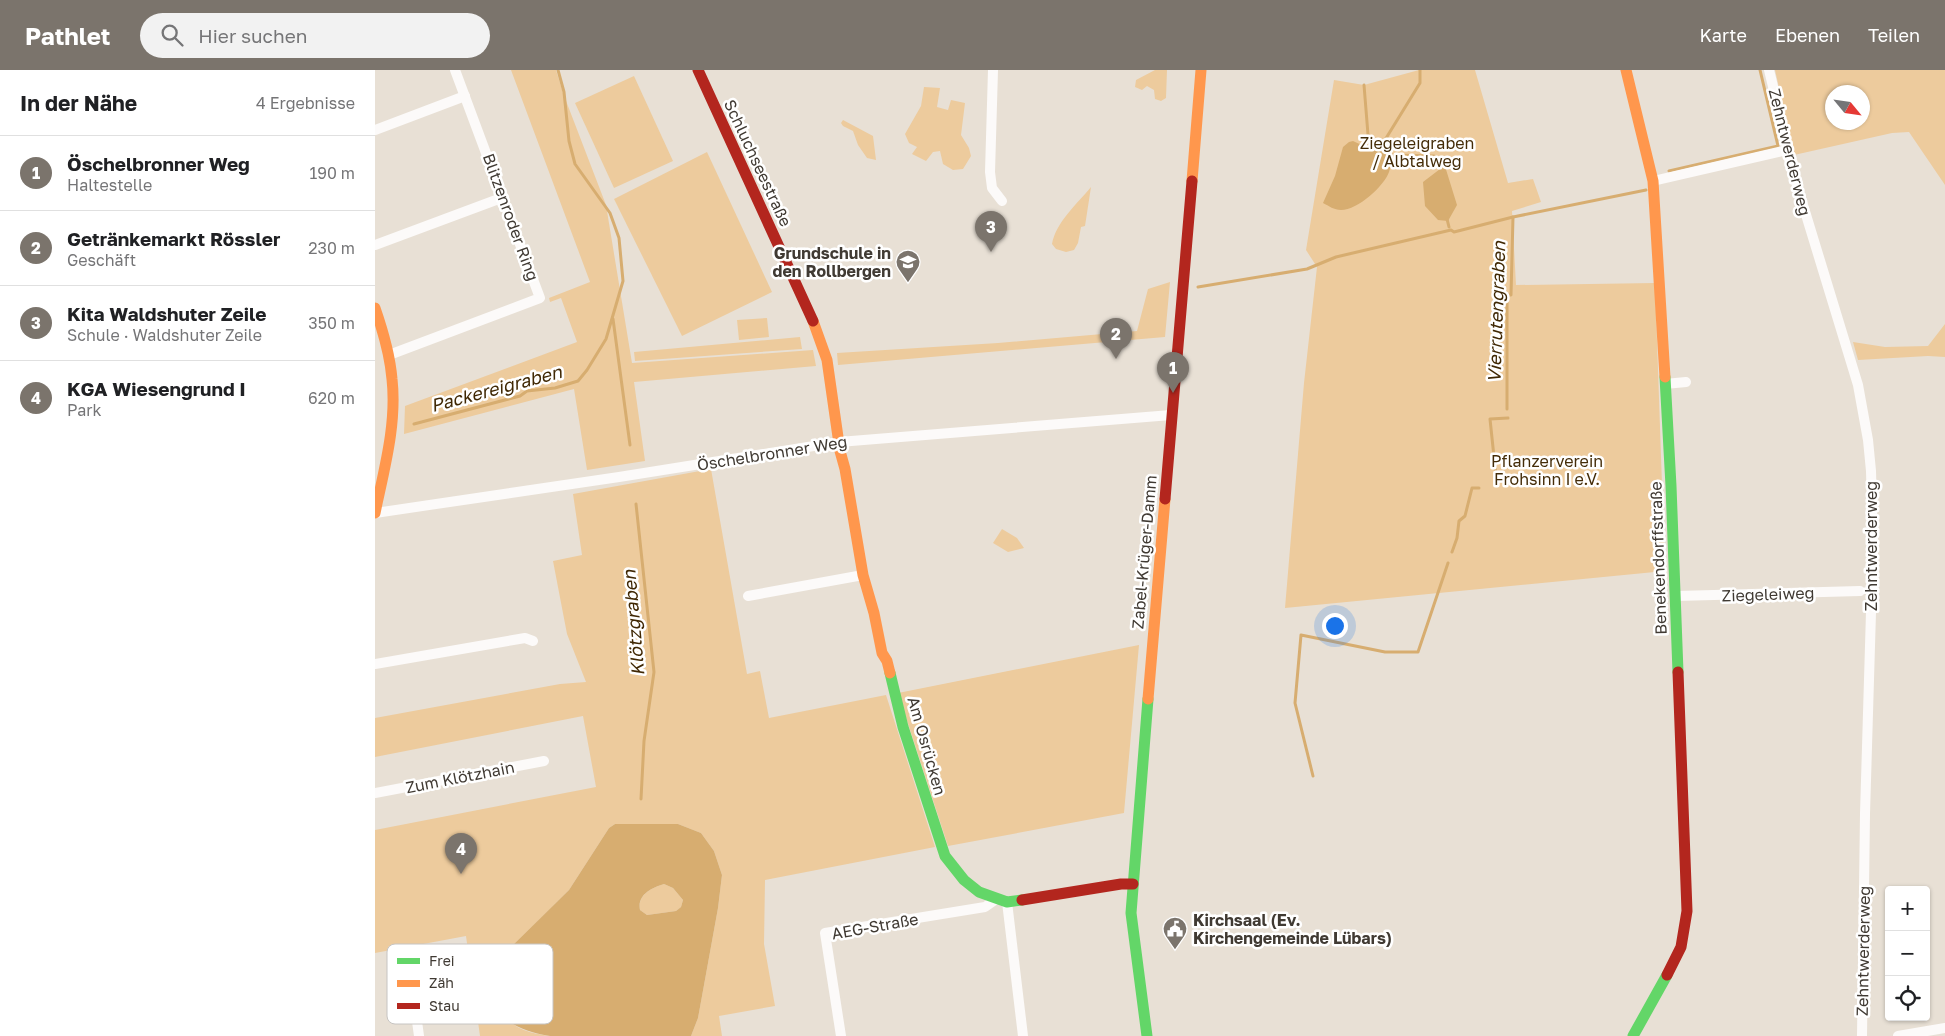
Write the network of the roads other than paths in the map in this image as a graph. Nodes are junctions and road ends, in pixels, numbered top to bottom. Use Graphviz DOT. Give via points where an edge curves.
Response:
graph roads {
  1 [pos="455,70"];
  2 [pos="698,70"];
  3 [pos="993,70"];
  4 [pos="1201,70"];
  5 [pos="1626,70"];
  6 [pos="1769,70"];
  7 [pos="465,96"];
  8 [pos="375,130"];
  9 [pos="1787,150"];
  10 [pos="1653,181"];
  11 [pos="504,197"];
  12 [pos="1003,201"];
  13 [pos="375,245"];
  14 [pos="375,308"];
  15 [pos="389,355"];
  16 [pos="1686,382"];
  17 [pos="1665,384"];
  18 [pos="1171,414"];
  19 [pos="839,442"];
  20 [pos="375,513"];
  21 [pos="863,575"];
  22 [pos="1860,591"];
  23 [pos="748,596"];
  24 [pos="1676,596"];
  25 [pos="533,640"];
  26 [pos="375,664"];
  27 [pos="544,761"];
  28 [pos="375,793"];
  29 [pos="1133,884"];
  30 [pos="995,900"];
  31 [pos="1007,902"];
  32 [pos="1945,1028"];
  33 [pos="841,1036"];
  34 [pos="1023,1036"];
  35 [pos="1147,1036"];
  36 [pos="1633,1036"];
  37 [pos="1862,1036"];
  38 [pos="1904,1036"];
  1 -- 7 [label="street, Blitzenroder Ring"];
  2 -- 19 [label="street, Schluchseestraße" via="819,334 827,360"];
  3 -- 12 [label="street" via="990,172 993,188"];
  4 -- 18 [label="street, Zabel-Krüger-Damm"];
  5 -- 10 [label="street, Benekendorffstraße"];
  6 -- 9 [label="street, Zehntwerderweg"];
  7 -- 8 [label="street"];
  7 -- 11 [label="street, Blitzenroder Ring"];
  9 -- 10 [label="street"];
  9 -- 37 [label="street, Zehntwerderweg" via="1858,385 1869,440 1873,545"];
  10 -- 17 [label="street, Benekendorffstraße"];
  11 -- 13 [label="street"];
  11 -- 15 [label="street, Blitzenroder Ring" via="541,298"];
  14 -- 15 [label="street"];
  15 -- 20 [label="street" via="393,405"];
  16 -- 17 [label="street"];
  17 -- 24 [label="street, Benekendorffstraße"];
  18 -- 19 [label="street, Öschelbronner Weg"];
  18 -- 29 [label="street, Zabel-Krüger-Damm"];
  19 -- 20 [label="street, Öschelbronner Weg"];
  19 -- 21 [label="street, Am Osrücken"];
  21 -- 23 [label="street"];
  21 -- 30 [label="street, Am Osrücken" via="903,727 945,856 965,883"];
  22 -- 24 [label="street, Ziegeleiweg"];
  24 -- 36 [label="street, Benekendorffstraße" via="1687,911 1676,960"];
  25 -- 26 [label="street" via="525,638"];
  27 -- 28 [label="street, Zum Klötzhain"];
  29 -- 31 [label="street, Am Osrücken"];
  29 -- 35 [label="street, Zabel-Krüger-Damm" via="1131,913"];
  30 -- 31 [label="street, Am Osrücken"];
  30 -- 33 [label="street, AEG-Straße" via="985,907 825,933"];
  31 -- 34 [label="street"];
  32 -- 38 [label="street"];
}
